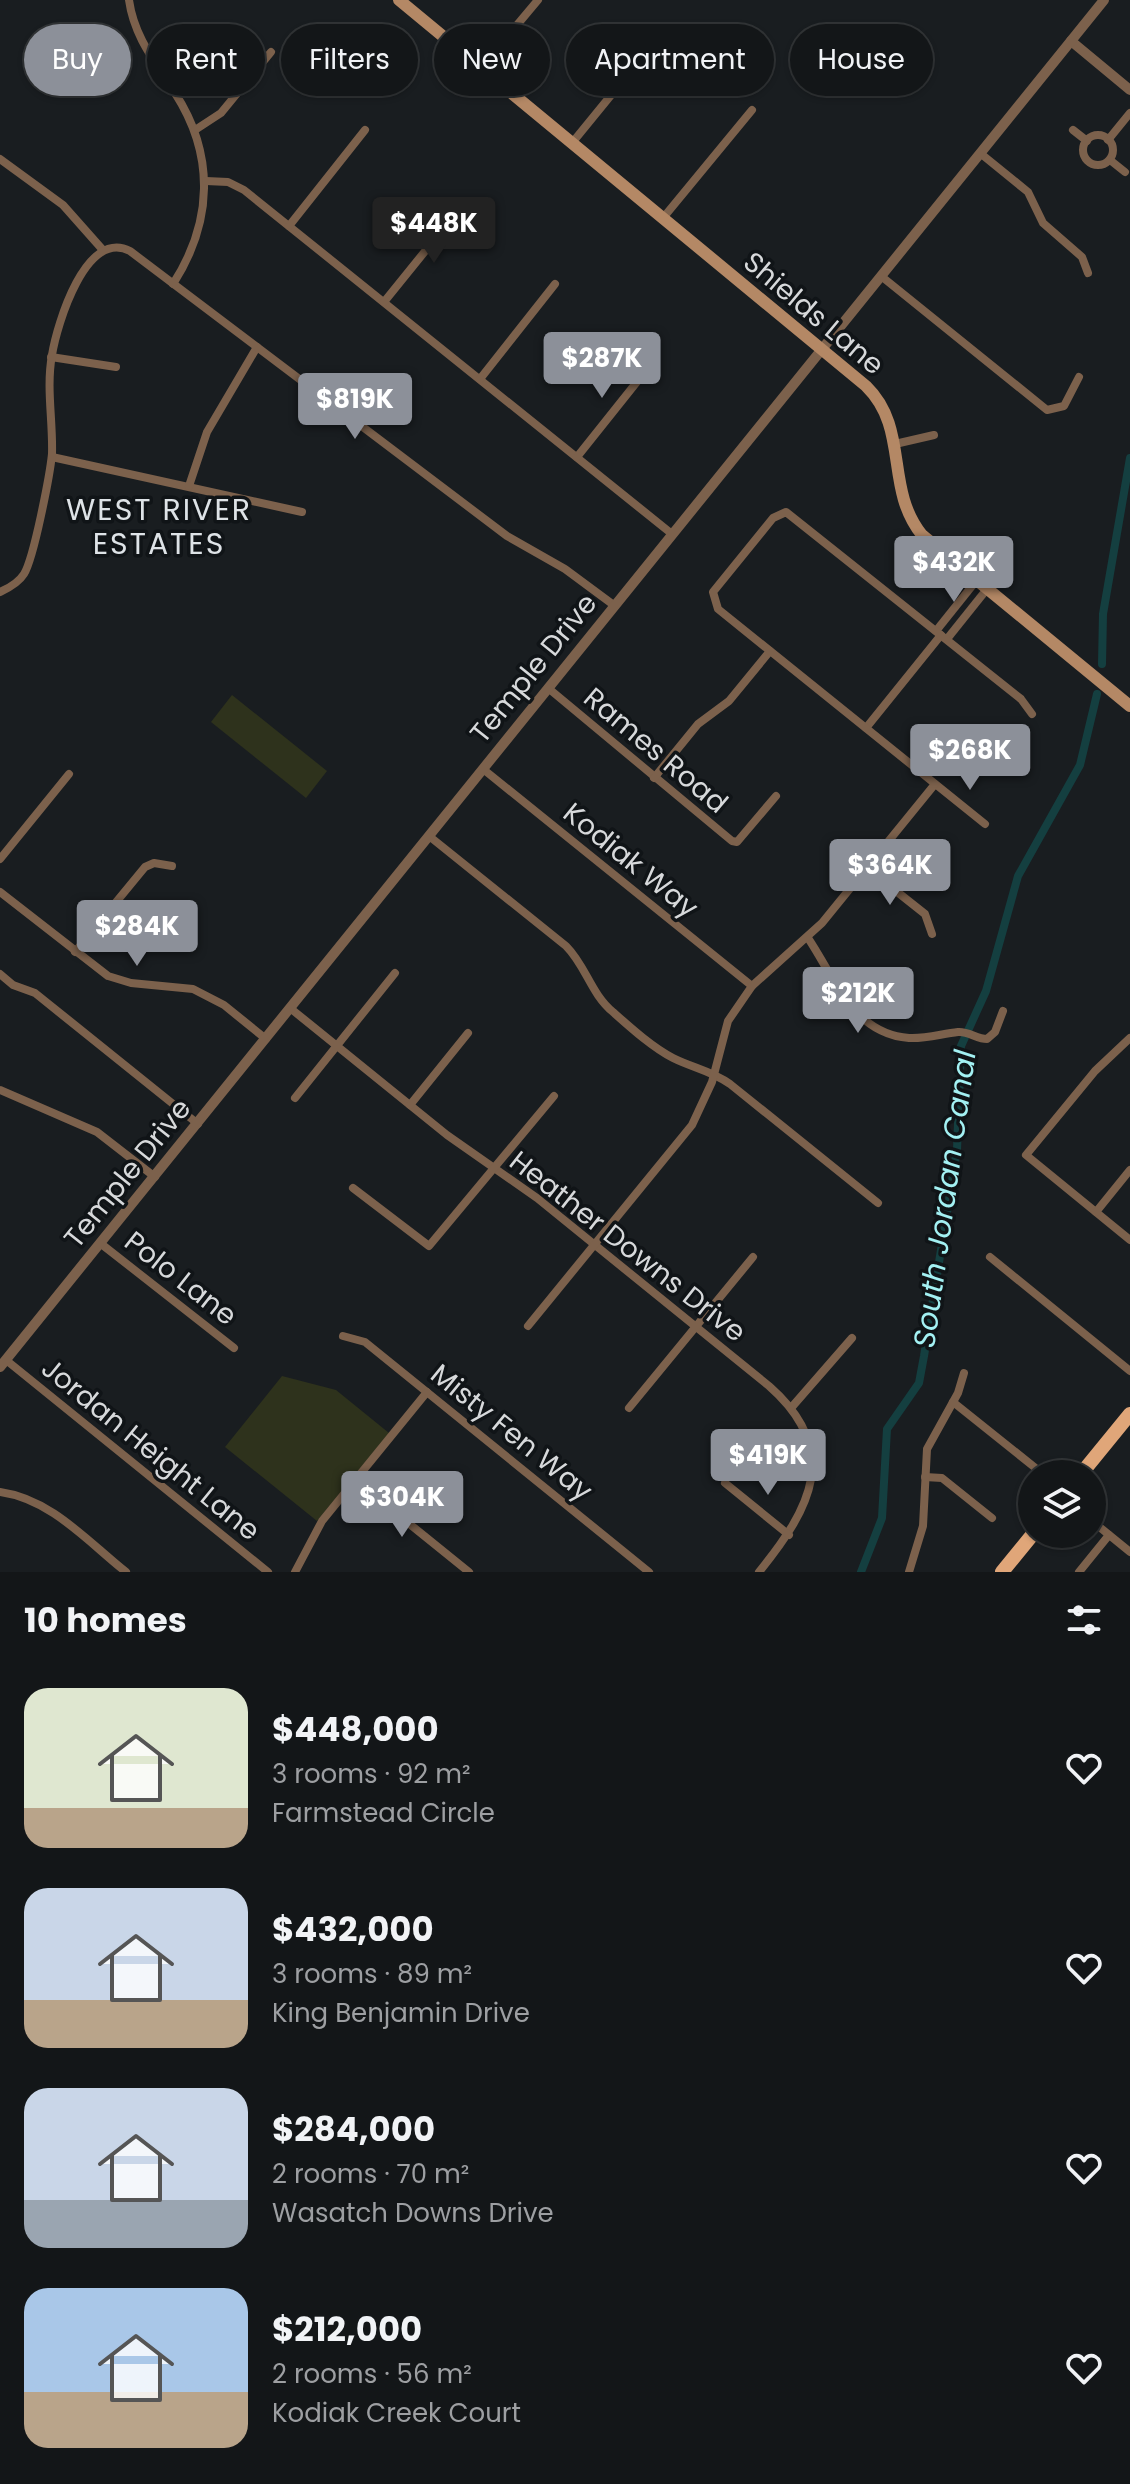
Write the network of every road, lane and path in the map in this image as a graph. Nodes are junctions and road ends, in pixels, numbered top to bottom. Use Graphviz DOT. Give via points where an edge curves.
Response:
graph roads {
  1 [pos="129,0"];
  2 [pos="399,0"];
  3 [pos="538,0"];
  4 [pos="1104,0"];
  5 [pos="518,24"];
  6 [pos="434,29"];
  7 [pos="1071,41"];
  8 [pos="271,52"];
  9 [pos="1130,90"];
  10 [pos="515,96"];
  11 [pos="610,96"];
  12 [pos="752,110"];
  13 [pos="1130,113"];
  14 [pos="195,130"];
  15 [pos="365,130"];
  16 [pos="1073,130"];
  17 [pos="1108,140"];
  18 [pos="1087,141"];
  19 [pos="572,143"];
  20 [pos="980,153"];
  21 [pos="0,159"];
  22 [pos="1110,160"];
  23 [pos="1125,172"];
  24 [pos="206,181"];
  25 [pos="460,208"];
  26 [pos="663,218"];
  27 [pos="289,226"];
  28 [pos="102,249"];
  29 [pos="1088,273"];
  30 [pos="881,276"];
  31 [pos="173,284"];
  32 [pos="555,284"];
  33 [pos="384,302"];
  34 [pos="257,347"];
  35 [pos="822,349"];
  36 [pos="51,357"];
  37 [pos="652,363"];
  38 [pos="116,367"];
  39 [pos="1079,377"];
  40 [pos="480,379"];
  41 [pos="934,435"];
  42 [pos="895,444"];
  43 [pos="52,457"];
  44 [pos="577,457"];
  45 [pos="189,486"];
  46 [pos="302,512"];
  47 [pos="672,534"];
  48 [pos="982,585"];
  49 [pos="0,592"];
  50 [pos="615,606"];
  51 [pos="941,635"];
  52 [pos="770,651"];
  53 [pos="548,688"];
  54 [pos="1130,706"];
  55 [pos="1032,714"];
  56 [pos="866,728"];
  57 [pos="483,769"];
  58 [pos="69,774"];
  59 [pos="654,778"];
  60 [pos="935,784"];
  61 [pos="776,796"];
  62 [pos="985,824"];
  63 [pos="429,836"];
  64 [pos="0,859"];
  65 [pos="172,866"];
  66 [pos="867,868"];
  67 [pos="0,892"];
  68 [pos="932,934"];
  69 [pos="808,938"];
  70 [pos="75,952"];
  71 [pos="395,973"];
  72 [pos="0,974"];
  73 [pos="752,986"];
  74 [pos="290,1008"];
  75 [pos="1003,1011"];
  76 [pos="468,1033"];
  77 [pos="1130,1038"];
  78 [pos="266,1039"];
  79 [pos="336,1046"];
  80 [pos="714,1073"];
  81 [pos="0,1090"];
  82 [pos="554,1096"];
  83 [pos="295,1098"];
  84 [pos="410,1105"];
  85 [pos="198,1124"];
  86 [pos="495,1169"];
  87 [pos="1130,1170"];
  88 [pos="155,1177"];
  89 [pos="353,1188"];
  90 [pos="878,1203"];
  91 [pos="1096,1212"];
  92 [pos="1130,1240"];
  93 [pos="100,1243"];
  94 [pos="595,1245"];
  95 [pos="753,1257"];
  96 [pos="990,1257"];
  97 [pos="528,1326"];
  98 [pos="696,1327"];
  99 [pos="343,1336"];
  100 [pos="852,1338"];
  101 [pos="234,1348"];
  102 [pos="3,1363"];
  103 [pos="1130,1371"];
  104 [pos="964,1373"];
  105 [pos="427,1392"];
  106 [pos="953,1402"];
  107 [pos="629,1408"];
  108 [pos="791,1408"];
  109 [pos="1130,1414"];
  110 [pos="1026,1460"];
  111 [pos="1092,1460"];
  112 [pos="925,1477"];
  113 [pos="355,1480"];
  114 [pos="725,1483"];
  115 [pos="0,1492"];
  116 [pos="992,1518"];
  117 [pos="1106,1533"];
  118 [pos="789,1535"];
  119 [pos="1109,1535"];
  120 [pos="1022,1548"];
  121 [pos="1130,1552"];
  122 [pos="126,1572"];
  123 [pos="268,1572"];
  124 [pos="295,1572"];
  125 [pos="469,1572"];
  126 [pos="649,1572"];
  127 [pos="759,1572"];
  128 [pos="909,1572"];
  129 [pos="1002,1572"];
  130 [pos="1079,1572"];
  1 -- 14 [label="street" via="145,48"];
  2 -- 6 [label="main road, Shields Lane"];
  3 -- 5 [label="street"];
  4 -- 7 [label="street, Temple Drive"];
  7 -- 9 [label="street"];
  7 -- 20 [label="street, Temple Drive"];
  8 -- 14 [label="street" via="221,113"];
  10 -- 19 [label="main road, Shields Lane"];
  11 -- 19 [label="street"];
  12 -- 26 [label="street"];
  13 -- 17 [label="street"];
  14 -- 24 [label="street"];
  15 -- 27 [label="street"];
  16 -- 18 [label="street"];
  17 -- 18 [label="street" via="1095,136"];
  17 -- 22 [label="street"];
  18 -- 22 [label="street" via="1083,149 1089,162 1102,165"];
  19 -- 26 [label="main road, Shields Lane"];
  20 -- 29 [label="street" via="1028,192 1043,223 1082,257"];
  20 -- 30 [label="street, Temple Drive"];
  21 -- 28 [label="street" via="63,205"];
  22 -- 23 [label="street"];
  24 -- 27 [label="street" via="237,185"];
  24 -- 31 [label="street" via="198,234"];
  25 -- 33 [label="street"];
  26 -- 35 [label="main road, Shields Lane"];
  27 -- 33 [label="street"];
  28 -- 31 [label="street" via="124,248"];
  28 -- 36 [label="street" via="68,302"];
  30 -- 35 [label="street, Temple Drive"];
  30 -- 39 [label="street" via="1047,410 1064,406"];
  31 -- 34 [label="street"];
  32 -- 40 [label="street"];
  33 -- 40 [label="street"];
  34 -- 45 [label="street" via="207,432"];
  34 -- 50 [label="street" via="507,536"];
  35 -- 42 [label="main road, Shields Lane" via="871,391 886,414"];
  35 -- 47 [label="street, Temple Drive"];
  36 -- 38 [label="street"];
  36 -- 43 [label="street"];
  37 -- 44 [label="street"];
  40 -- 44 [label="street"];
  41 -- 42 [label="street"];
  42 -- 48 [label="main road, Shields Lane" via="898,483 910,518"];
  43 -- 45 [label="street"];
  43 -- 49 [label="street" via="27,568"];
  44 -- 47 [label="street"];
  45 -- 46 [label="street"];
  47 -- 50 [label="street, Temple Drive"];
  48 -- 51 [label="street"];
  48 -- 54 [label="main road, Shields Lane"];
  50 -- 53 [label="street, Temple Drive"];
  51 -- 52 [label="street" via="786,512 773,518 712,599"];
  51 -- 55 [label="street" via="1021,699"];
  51 -- 56 [label="street"];
  52 -- 56 [label="street"];
  52 -- 59 [label="street"];
  53 -- 57 [label="street, Temple Drive"];
  53 -- 59 [label="street, Rames Road"];
  56 -- 60 [label="street"];
  57 -- 63 [label="street, Temple Drive"];
  57 -- 73 [label="street, Kodiak Way"];
  58 -- 64 [label="street"];
  59 -- 61 [label="street, Rames Road" via="737,842"];
  60 -- 62 [label="street"];
  60 -- 66 [label="street"];
  63 -- 74 [label="street, Temple Drive"];
  63 -- 80 [label="street" via="566,946 613,1012 669,1056"];
  65 -- 70 [label="street" via="145,867"];
  66 -- 68 [label="street" via="925,914"];
  66 -- 69 [label="street"];
  67 -- 70 [label="street"];
  69 -- 73 [label="street"];
  69 -- 75 [label="street" via="848,1004 876,1027 911,1038 967,1034 982,1039 992,1036"];
  70 -- 78 [label="street" via="119,980 204,994"];
  71 -- 79 [label="street"];
  72 -- 85 [label="street" via="35,993"];
  73 -- 80 [label="street" via="728,1021"];
  74 -- 78 [label="street, Temple Drive"];
  74 -- 79 [label="street, Heather Downs Drive"];
  76 -- 84 [label="street"];
  77 -- 91 [label="street" via="1095,1071 1026,1155"];
  78 -- 85 [label="street, Temple Drive"];
  79 -- 83 [label="street"];
  79 -- 84 [label="street, Heather Downs Drive"];
  80 -- 90 [label="street"];
  80 -- 94 [label="street" via="692,1125"];
  81 -- 88 [label="street" via="97,1132"];
  82 -- 86 [label="street"];
  84 -- 86 [label="street, Heather Downs Drive"];
  85 -- 88 [label="street, Temple Drive"];
  86 -- 89 [label="street" via="429,1246"];
  86 -- 94 [label="street, Heather Downs Drive"];
  87 -- 91 [label="street"];
  88 -- 93 [label="street, Temple Drive"];
  91 -- 92 [label="street"];
  93 -- 101 [label="street, Polo Lane"];
  93 -- 102 [label="street, Temple Drive"];
  94 -- 97 [label="street"];
  94 -- 98 [label="street, Heather Downs Drive"];
  95 -- 98 [label="street"];
  96 -- 103 [label="street"];
  98 -- 107 [label="street"];
  98 -- 108 [label="street, Heather Downs Drive"];
  99 -- 105 [label="street, Misty Fen Way" via="365,1342"];
  100 -- 108 [label="street"];
  102 -- 123 [label="street, Jordan Height Lane"];
  104 -- 106 [label="street"];
  105 -- 113 [label="street"];
  105 -- 126 [label="street, Misty Fen Way"];
  106 -- 110 [label="street"];
  106 -- 112 [label="street" via="929,1442"];
  108 -- 118 [label="street, Heather Downs Drive" via="809,1445 812,1468 807,1502"];
  109 -- 111 [label="main road"];
  112 -- 116 [label="street" via="942,1478"];
  112 -- 128 [label="street" via="923,1526"];
  113 -- 124 [label="street" via="322,1521"];
  113 -- 125 [label="street"];
  114 -- 118 [label="street"];
  115 -- 122 [label="street" via="46,1507"];
  117 -- 119 [label="street"];
  118 -- 127 [label="street, Heather Downs Drive"];
  119 -- 121 [label="street"];
  119 -- 130 [label="street"];
  120 -- 129 [label="main road"];
}
